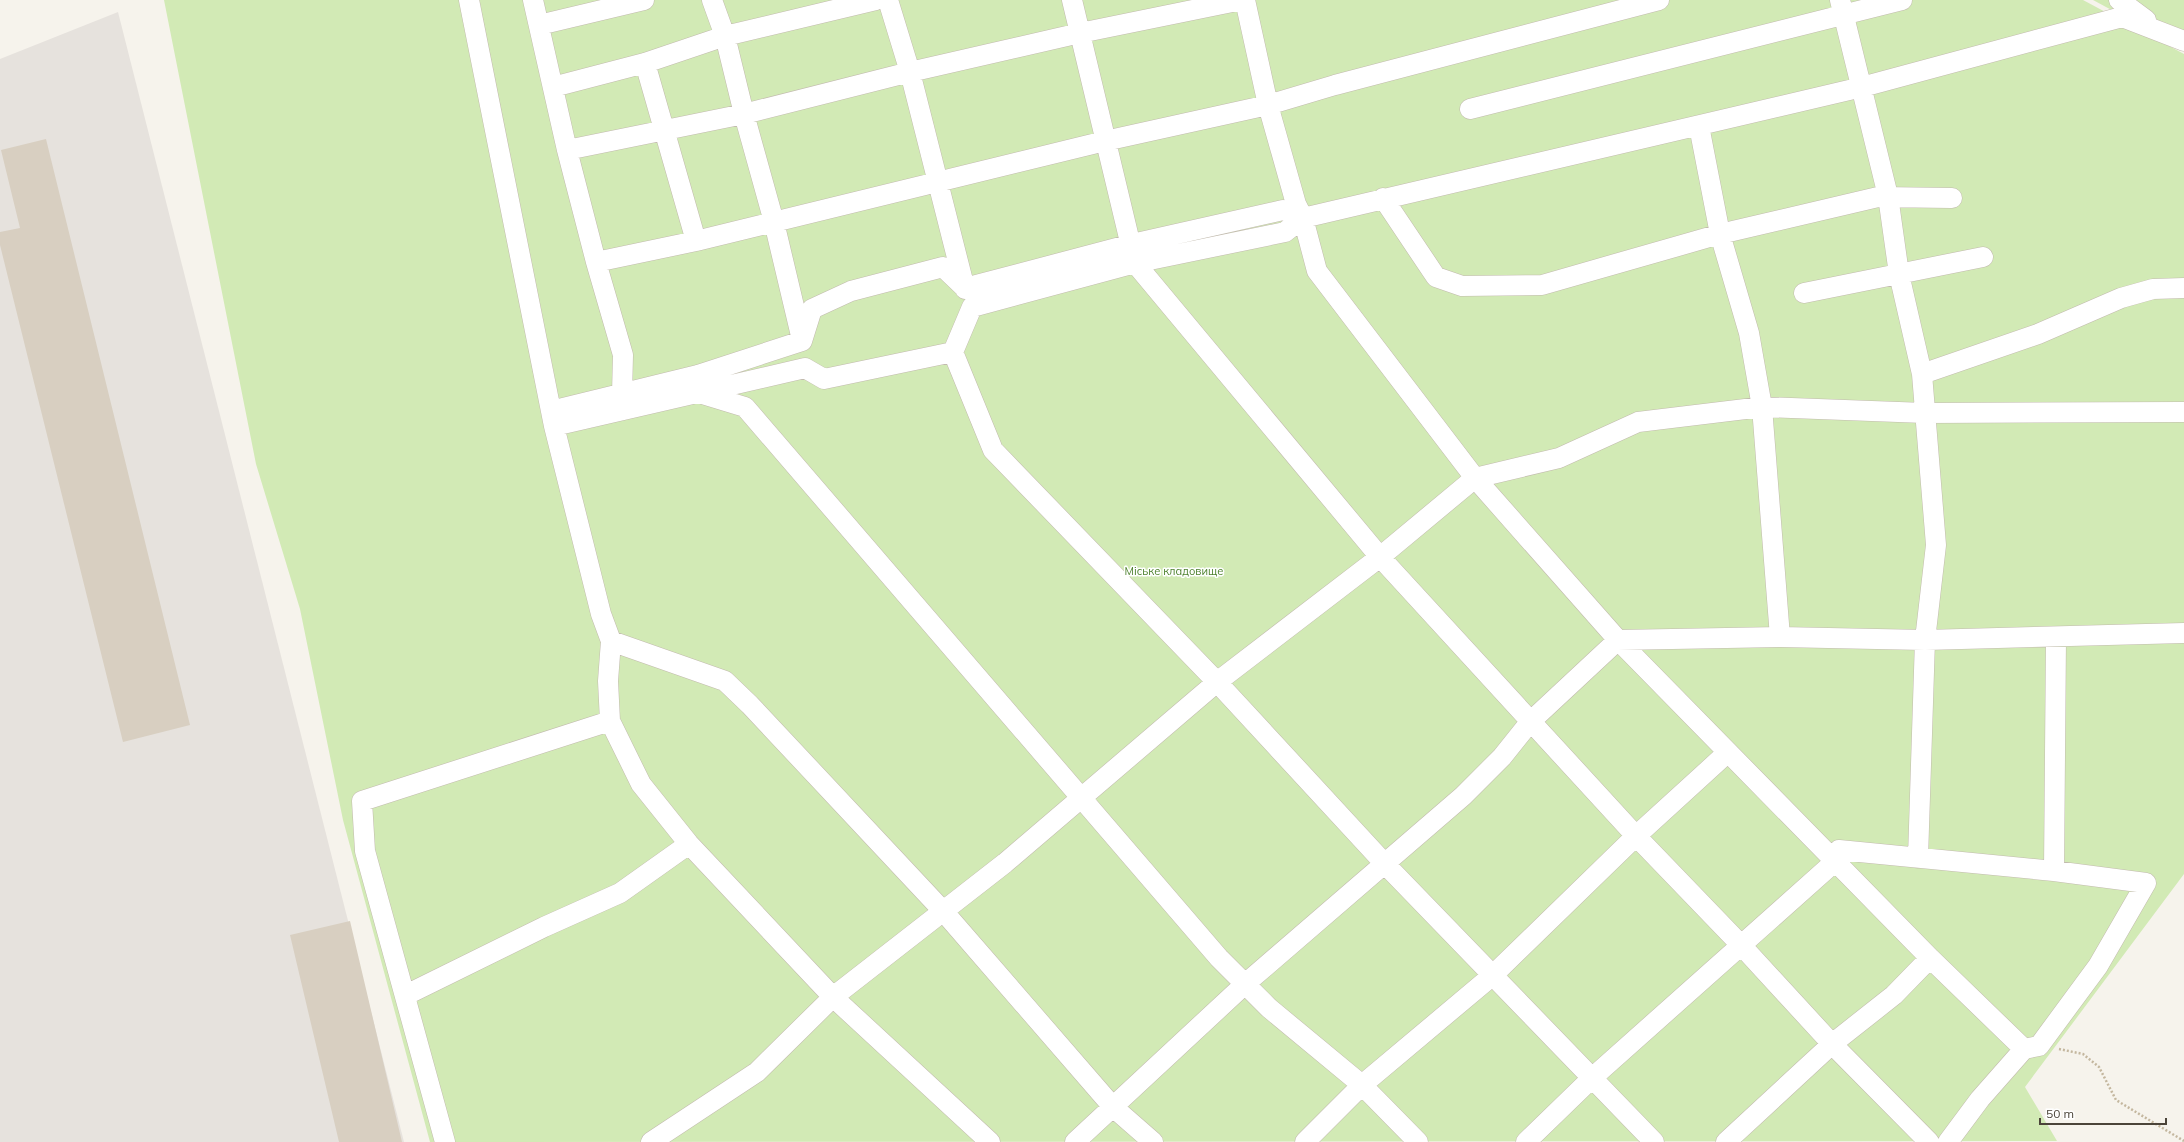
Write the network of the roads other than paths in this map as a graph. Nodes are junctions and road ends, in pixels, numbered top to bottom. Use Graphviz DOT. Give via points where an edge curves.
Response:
graph roads {
  1 [pos="469,0"];
  2 [pos="533,0"];
  3 [pos="644,0"];
  4 [pos="712,0"];
  5 [pos="876,0"];
  6 [pos="888,0"];
  7 [pos="1072,0"];
  8 [pos="1242,0"];
  9 [pos="1245,0"];
  10 [pos="1659,0"];
  11 [pos="1902,0"];
  12 [pos="2119,0"];
  13 [pos="1842,8"];
  14 [pos="539,24"];
  15 [pos="1080,33"];
  16 [pos="726,36"];
  17 [pos="2176,38"];
  18 [pos="645,63"];
  19 [pos="910,72"];
  20 [pos="553,87"];
  21 [pos="1862,87"];
  22 [pos="1268,105"];
  23 [pos="1470,109"];
  24 [pos="744,114"];
  25 [pos="1700,126"];
  26 [pos="664,129"];
  27 [pos="1105,141"];
  28 [pos="566,150"];
  29 [pos="938,181"];
  30 [pos="1888,196"];
  31 [pos="1383,198"];
  32 [pos="1952,198"];
  33 [pos="1303,218"];
  34 [pos="774,222"];
  35 [pos="1720,234"];
  36 [pos="696,241"];
  37 [pos="1132,244"];
  38 [pos="1983,257"];
  39 [pos="596,262"];
  40 [pos="1135,263"];
  41 [pos="1899,274"];
  42 [pos="965,288"];
  43 [pos="2184,288"];
  44 [pos="1804,293"];
  45 [pos="972,308"];
  46 [pos="802,341"];
  47 [pos="953,352"];
  48 [pos="805,368"];
  49 [pos="1922,374"];
  50 [pos="698,384"];
  51 [pos="622,394"];
  52 [pos="1762,407"];
  53 [pos="2184,412"];
  54 [pos="1925,413"];
  55 [pos="552,418"];
  56 [pos="1475,478"];
  57 [pos="1380,557"];
  58 [pos="2184,633"];
  59 [pos="1780,637"];
  60 [pos="2056,638"];
  61 [pos="1618,640"];
  62 [pos="1925,640"];
  63 [pos="610,641"];
  64 [pos="1217,682"];
  65 [pos="610,721"];
  66 [pos="1530,722"];
  67 [pos="1727,753"];
  68 [pos="1082,797"];
  69 [pos="1636,836"];
  70 [pos="690,844"];
  71 [pos="1918,858"];
  72 [pos="1833,859"];
  73 [pos="1385,864"];
  74 [pos="2054,871"];
  75 [pos="944,912"];
  76 [pos="1741,945"];
  77 [pos="1930,958"];
  78 [pos="1493,975"];
  79 [pos="1245,984"];
  80 [pos="406,995"];
  81 [pos="833,997"];
  82 [pos="1832,1044"];
  83 [pos="2032,1048"];
  84 [pos="1592,1078"];
  85 [pos="1362,1085"];
  86 [pos="1113,1107"];
  87 [pos="445,1142"];
  88 [pos="651,1142"];
  89 [pos="990,1142"];
  90 [pos="1075,1142"];
  91 [pos="1153,1142"];
  92 [pos="1304,1142"];
  93 [pos="1418,1142"];
  94 [pos="1526,1142"];
  95 [pos="1654,1142"];
  96 [pos="1726,1142"];
  97 [pos="1929,1142"];
  98 [pos="1948,1142"];
  1 -- 55 [label="street"];
  2 -- 14 [label="street"];
  3 -- 14 [label="street"];
  4 -- 16 [label="street"];
  5 -- 16 [label="street"];
  6 -- 19 [label="street"];
  7 -- 15 [label="street"];
  8 -- 15 [label="street"];
  9 -- 22 [label="street"];
  10 -- 22 [label="street"];
  11 -- 13 [label="street"];
  12 -- 17 [label="street"];
  13 -- 21 [label="street"];
  13 -- 23 [label="street"];
  14 -- 20 [label="street"];
  15 -- 19 [label="street"];
  15 -- 27 [label="street"];
  16 -- 18 [label="street"];
  16 -- 24 [label="street"];
  17 -- 21 [label="street" via="2122,17"];
  18 -- 20 [label="street"];
  18 -- 26 [label="street"];
  19 -- 24 [label="street"];
  19 -- 29 [label="street"];
  20 -- 28 [label="street"];
  21 -- 25 [label="street"];
  21 -- 30 [label="street"];
  22 -- 27 [label="street"];
  22 -- 33 [label="street" via="1296,204"];
  24 -- 26 [label="street"];
  24 -- 34 [label="street"];
  25 -- 31 [label="street"];
  25 -- 35 [label="street"];
  26 -- 28 [label="street"];
  26 -- 36 [label="street"];
  27 -- 29 [label="street"];
  27 -- 37 [label="street"];
  28 -- 39 [label="street"];
  29 -- 34 [label="street"];
  29 -- 42 [label="street"];
  30 -- 32 [label="street"];
  30 -- 35 [label="street"];
  30 -- 41 [label="street"];
  31 -- 33 [label="street"];
  31 -- 35 [label="street" via="1436,277 1462,286 1542,285"];
  33 -- 37 [label="street" via="1283,210"];
  33 -- 40 [label="street" via="1285,232"];
  33 -- 56 [label="street" via="1317,271"];
  34 -- 36 [label="street"];
  34 -- 46 [label="street"];
  35 -- 52 [label="street" via="1749,333"];
  36 -- 39 [label="street"];
  37 -- 40 [label="street"];
  37 -- 42 [label="street"];
  38 -- 41 [label="street"];
  39 -- 51 [label="street" via="623,355"];
  40 -- 45 [label="street"];
  40 -- 57 [label="street"];
  41 -- 44 [label="street"];
  41 -- 49 [label="street"];
  42 -- 45 [label="street"];
  42 -- 46 [label="street" via="943,267 851,291 812,309"];
  43 -- 49 [label="street" via="2153,289 2121,298 2038,334"];
  45 -- 47 [label="street"];
  46 -- 48 [label="street"];
  46 -- 50 [label="street"];
  47 -- 48 [label="street" via="824,379"];
  47 -- 64 [label="street" via="993,450"];
  48 -- 50 [label="street"];
  49 -- 54 [label="street"];
  50 -- 51 [label="street"];
  50 -- 55 [label="street"];
  50 -- 68 [label="street" via="745,407"];
  51 -- 55 [label="street"];
  52 -- 54 [label="street"];
  52 -- 56 [label="street" via="1638,422 1559,458"];
  52 -- 59 [label="street"];
  53 -- 54 [label="street"];
  54 -- 62 [label="street" via="1936,545"];
  55 -- 63 [label="street"];
  56 -- 57 [label="street"];
  56 -- 61 [label="street"];
  57 -- 64 [label="street"];
  57 -- 66 [label="street"];
  58 -- 60 [label="street"];
  59 -- 61 [label="street"];
  59 -- 62 [label="street"];
  60 -- 62 [label="street"];
  60 -- 74 [label="street"];
  61 -- 66 [label="street"];
  61 -- 67 [label="street"];
  62 -- 71 [label="street"];
  63 -- 65 [label="street"];
  63 -- 75 [label="street" via="725,681"];
  64 -- 68 [label="street"];
  64 -- 73 [label="street"];
  65 -- 70 [label="street" via="641,784"];
  65 -- 80 [label="street" via="362,801 365,851"];
  66 -- 69 [label="street"];
  66 -- 73 [label="street" via="1502,757 1463,796"];
  67 -- 69 [label="street"];
  67 -- 72 [label="street"];
  68 -- 75 [label="street"];
  68 -- 79 [label="street" via="1219,958"];
  69 -- 76 [label="street"];
  69 -- 78 [label="street"];
  70 -- 80 [label="street" via="620,893 544,927"];
  70 -- 81 [label="street"];
  71 -- 72 [label="street" via="1839,850"];
  71 -- 74 [label="street"];
  72 -- 76 [label="street" via="1830,866"];
  72 -- 77 [label="street"];
  73 -- 78 [label="street"];
  73 -- 79 [label="street"];
  74 -- 83 [label="street" via="2146,883 2098,966"];
  75 -- 81 [label="street"];
  75 -- 86 [label="street"];
  76 -- 82 [label="street"];
  76 -- 84 [label="street"];
  77 -- 82 [label="street" via="1894,995"];
  77 -- 83 [label="street"];
  78 -- 84 [label="street"];
  78 -- 85 [label="street"];
  79 -- 85 [label="street" via="1269,1008"];
  79 -- 86 [label="street"];
  80 -- 87 [label="street"];
  81 -- 88 [label="street" via="757,1072"];
  81 -- 89 [label="street"];
  82 -- 96 [label="street"];
  82 -- 97 [label="street"];
  83 -- 98 [label="street" via="1980,1099"];
  84 -- 94 [label="street"];
  84 -- 95 [label="street"];
  85 -- 92 [label="street"];
  85 -- 93 [label="street"];
  86 -- 90 [label="street"];
  86 -- 91 [label="street"];
}
